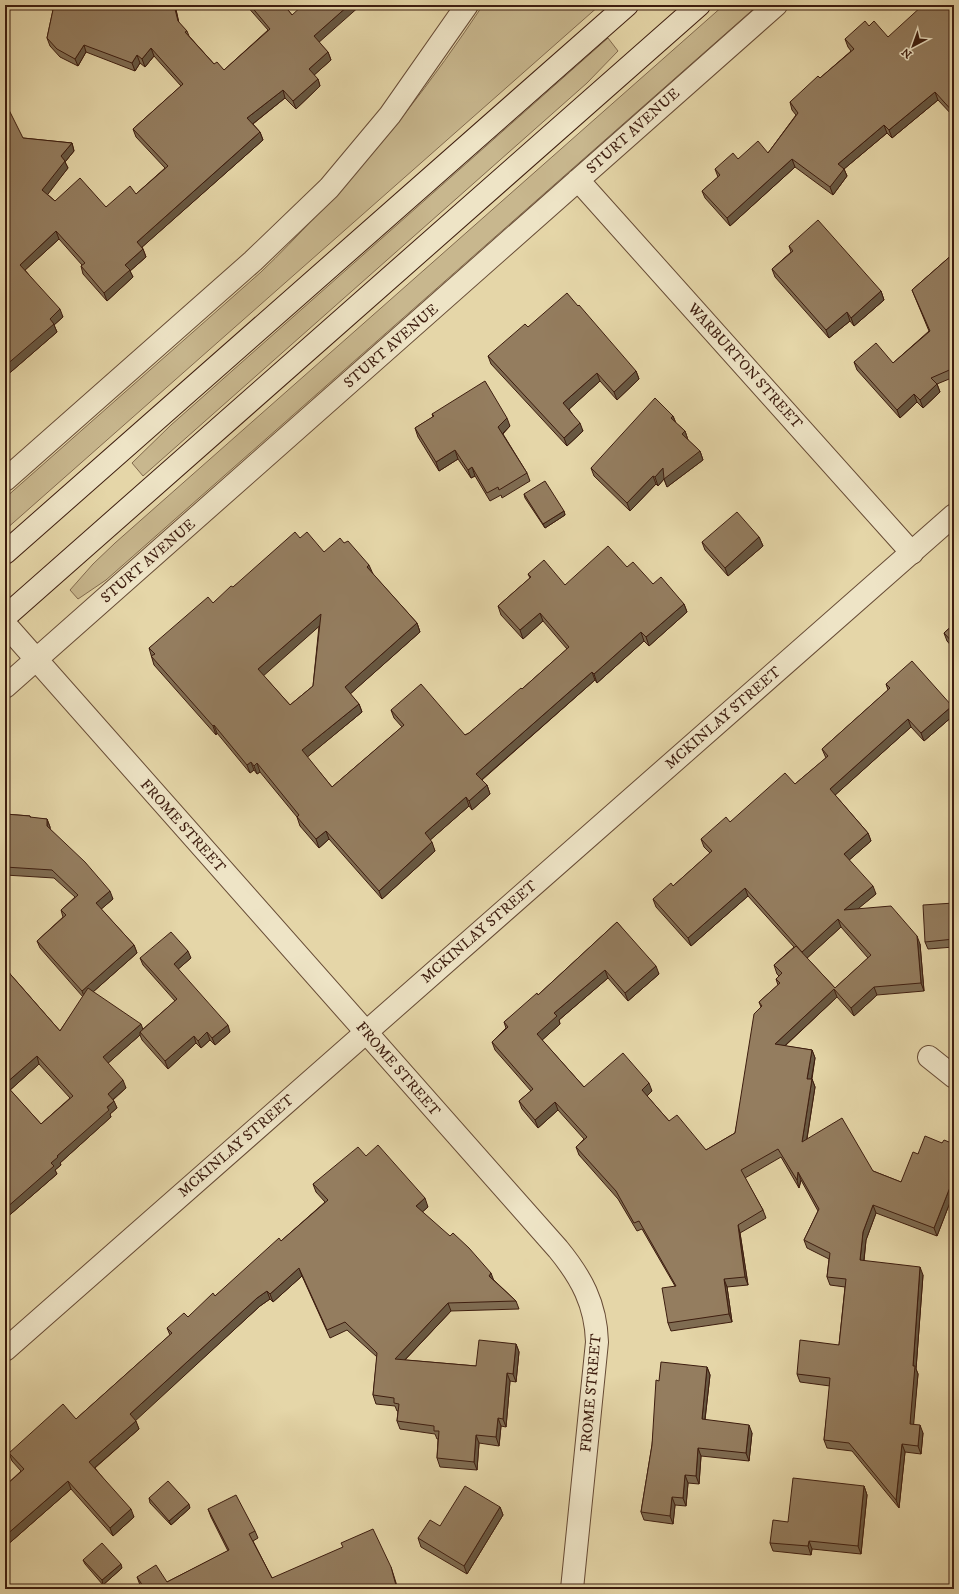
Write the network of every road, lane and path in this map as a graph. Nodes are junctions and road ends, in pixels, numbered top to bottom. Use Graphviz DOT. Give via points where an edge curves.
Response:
graph roads {
  1 [pos="467,5"];
  2 [pos="627,5"];
  3 [pos="699,5"];
  4 [pos="776,5"];
  5 [pos="578,180"];
  6 [pos="5,480"];
  7 [pos="954,515"];
  8 [pos="5,553"];
  9 [pos="912,553"];
  10 [pos="5,617"];
  11 [pos="5,624"];
  12 [pos="36,660"];
  13 [pos="5,687"];
  14 [pos="365,1032"];
  15 [pos="928,1057"];
  16 [pos="954,1077"];
  17 [pos="5,1350"];
  18 [pos="572,1589"];
  1 -- 6 [label="street" via="390,115 329,188 253,261"];
  2 -- 8 [label="street"];
  3 -- 10 [label="street"];
  4 -- 5 [label="street, STURT AVENUE"];
  5 -- 9 [label="street, WARBURTON STREET"];
  5 -- 12 [label="street, STURT AVENUE"];
  7 -- 9 [label="street, MCKINLAY STREET"];
  9 -- 14 [label="street, MCKINLAY STREET"];
  11 -- 12 [label="street, FROME STREET"];
  12 -- 13 [label="street, STURT AVENUE"];
  12 -- 14 [label="street, FROME STREET"];
  14 -- 17 [label="street, MCKINLAY STREET"];
  14 -- 18 [label="street, FROME STREET" via="558,1249 574,1268 589,1297 597,1342"];
  15 -- 16 [label="street"];
}
